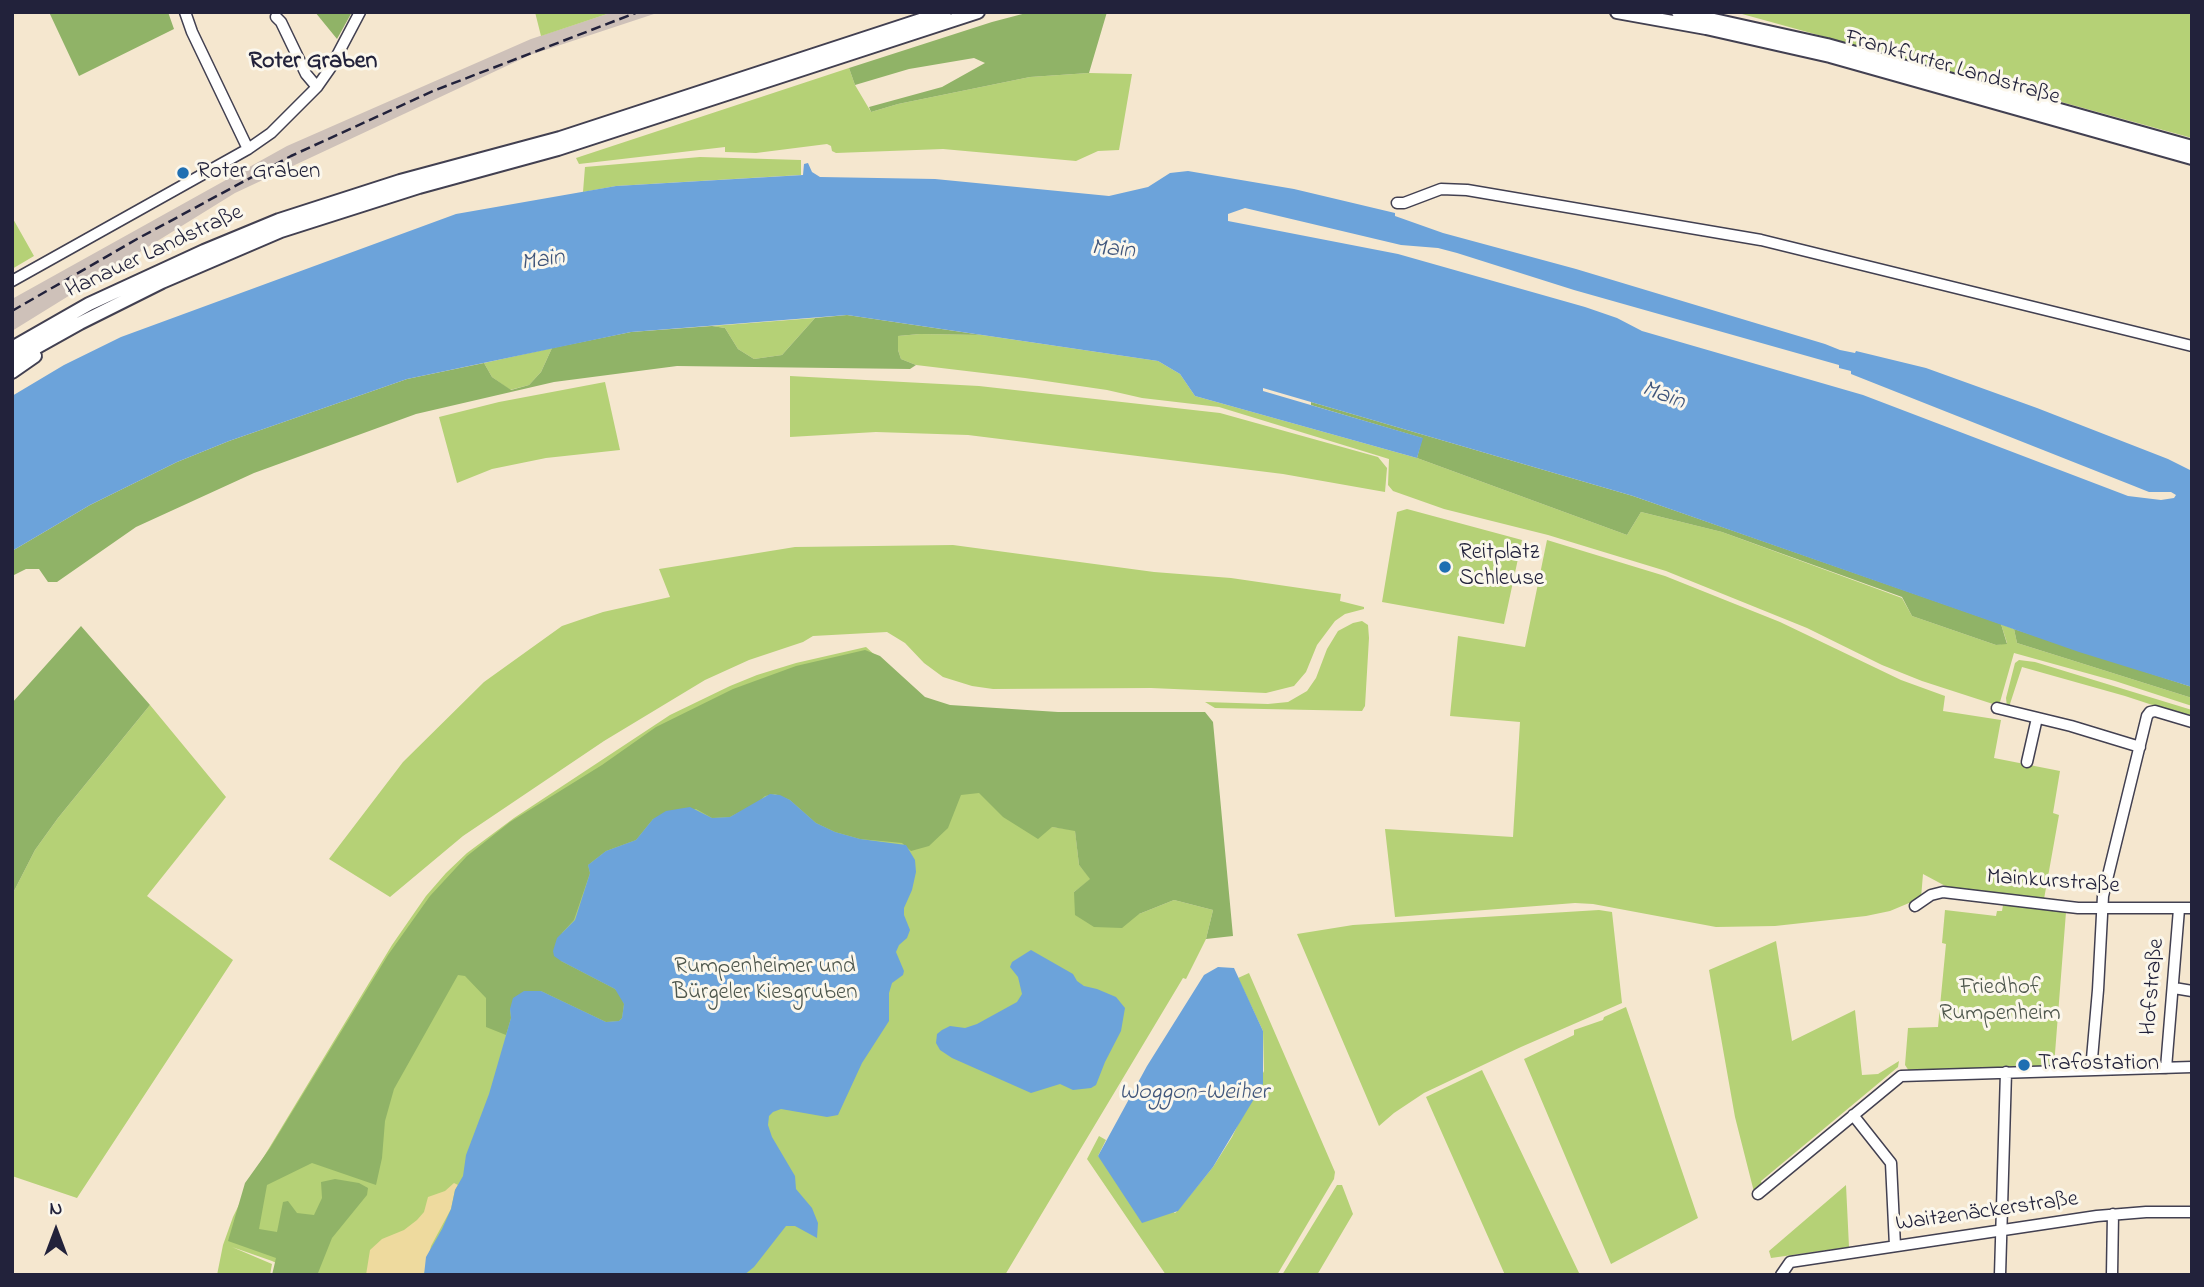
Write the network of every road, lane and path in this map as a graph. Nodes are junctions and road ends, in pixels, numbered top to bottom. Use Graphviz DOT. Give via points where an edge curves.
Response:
graph roads {
  1 [pos="185,12"];
  2 [pos="360,12"];
  3 [pos="945,12"];
  4 [pos="978,12"];
  5 [pos="1617,12"];
  6 [pos="1678,12"];
  7 [pos="276,17"];
  8 [pos="317,87"];
  9 [pos="2192,147"];
  10 [pos="248,149"];
  11 [pos="2192,158"];
  12 [pos="1397,203"];
  13 [pos="12,281"];
  14 [pos="89,304"];
  15 [pos="80,323"];
  16 [pos="12,338"];
  17 [pos="2192,346"];
  18 [pos="12,348"];
  19 [pos="12,360"];
  20 [pos="12,372"];
  21 [pos="1997,708"];
  22 [pos="2037,718"];
  23 [pos="2192,722"];
  24 [pos="2140,747"];
  25 [pos="2027,762"];
  26 [pos="1915,906"];
  27 [pos="2102,908"];
  28 [pos="2192,908"];
  29 [pos="2179,909"];
  30 [pos="2174,988"];
  31 [pos="2192,991"];
  32 [pos="2166,1068"];
  33 [pos="2192,1068"];
  34 [pos="2091,1070"];
  35 [pos="2006,1072"];
  36 [pos="1853,1115"];
  37 [pos="1758,1194"];
  38 [pos="2192,1212"];
  39 [pos="2113,1214"];
  40 [pos="2002,1230"];
  41 [pos="1895,1246"];
  42 [pos="1781,1275"];
  43 [pos="2000,1275"];
  44 [pos="2112,1275"];
  1 -- 10 [label="street"];
  2 -- 8 [label="street"];
  3 -- 14 [label="main road, Hanauer Landstraße" via="550,141 321,206 241,235"];
  4 -- 15 [label="main road, Hanauer Landstraße" via="558,149 281,231 182,272"];
  5 -- 11 [label="main road, Frankfurter Landstraße" via="1830,56"];
  6 -- 9 [label="main road, Frankfurter Landstraße" via="1827,45"];
  7 -- 8 [label="street"];
  8 -- 10 [label="street" via="281,125"];
  10 -- 13 [label="street"];
  12 -- 17 [label="street" via="1441,189 1467,190 1761,240"];
  14 -- 16 [label="main road"];
  14 -- 18 [label="main road, Hanauer Landstraße"];
  15 -- 19 [label="main road, Hanauer Landstraße"];
  15 -- 20 [label="main road"];
  21 -- 22 [label="street"];
  22 -- 24 [label="street"];
  22 -- 25 [label="street"];
  23 -- 24 [label="street" via="2152,711"];
  24 -- 27 [label="street"];
  26 -- 27 [label="street, Mainkurstraße" via="1943,892"];
  27 -- 29 [label="street, Mainkurstraße"];
  27 -- 34 [label="street"];
  28 -- 29 [label="street, Mainkurstraße"];
  29 -- 30 [label="street, Hofstraße"];
  30 -- 31 [label="street"];
  30 -- 32 [label="street, Hofstraße"];
  32 -- 33 [label="street"];
  32 -- 34 [label="street"];
  34 -- 35 [label="street"];
  35 -- 36 [label="street" via="1901,1076"];
  35 -- 40 [label="street"];
  36 -- 37 [label="street"];
  36 -- 41 [label="street" via="1891,1163"];
  38 -- 39 [label="street, Waitzenäckerstraße"];
  39 -- 40 [label="street, Waitzenäckerstraße"];
  39 -- 44 [label="street"];
  40 -- 41 [label="street, Waitzenäckerstraße"];
  40 -- 43 [label="street"];
  41 -- 42 [label="street, Waitzenäckerstraße" via="1790,1262"];
}
